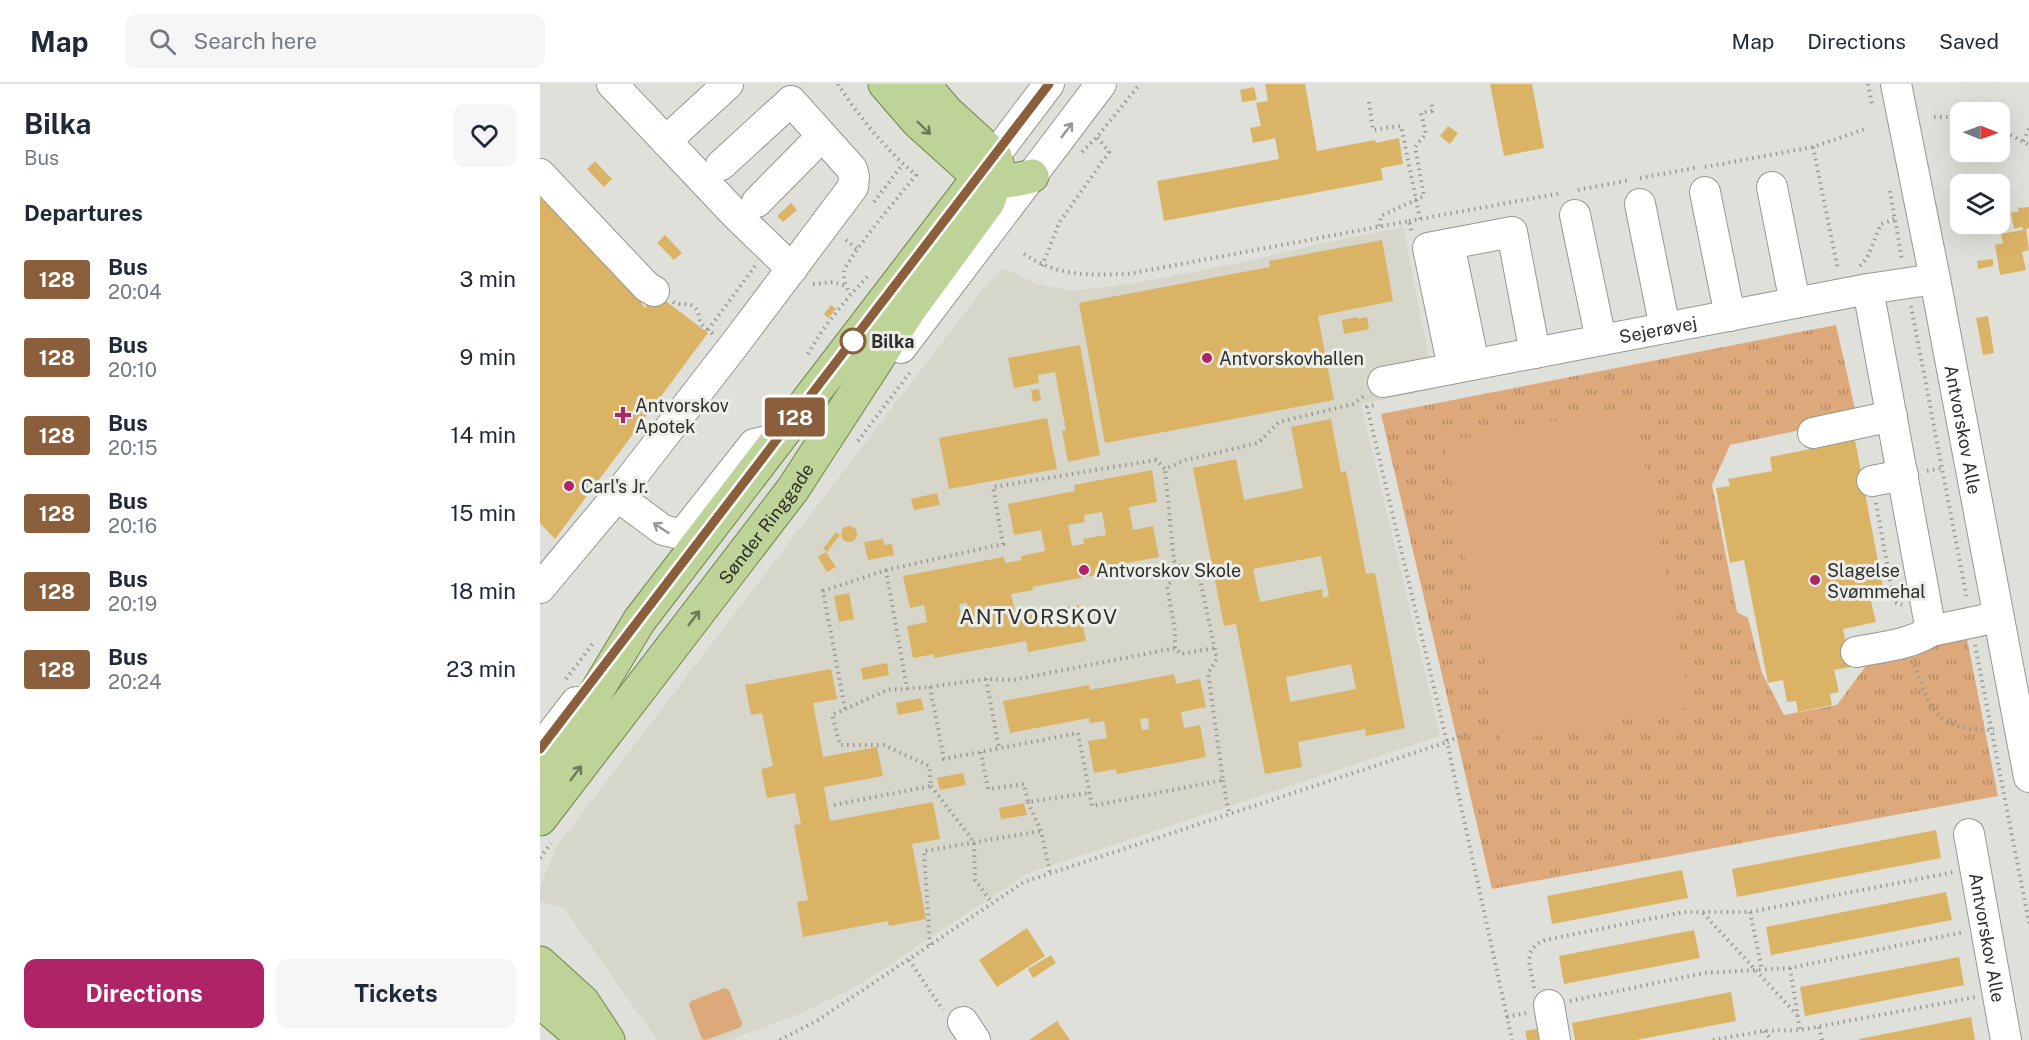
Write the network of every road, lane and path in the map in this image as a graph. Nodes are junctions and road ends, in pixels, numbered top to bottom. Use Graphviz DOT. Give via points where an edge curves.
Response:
graph roads {
  1 [pos="612,84"];
  2 [pos="728,84"];
  3 [pos="838,84"];
  4 [pos="885,84"];
  5 [pos="923,84"];
  6 [pos="1049,84"];
  7 [pos="1101,84"];
  8 [pos="1140,84"];
  9 [pos="1868,84"];
  10 [pos="1896,84"];
  11 [pos="1432,101"];
  12 [pos="1369,102"];
  13 [pos="1873,108"];
  14 [pos="1934,117"];
  15 [pos="1950,117"];
  16 [pos="2029,129"];
  17 [pos="2010,134"];
  18 [pos="822,136"];
  19 [pos="666,141"];
  20 [pos="2023,141"];
  21 [pos="2029,145"];
  22 [pos="721,165"];
  23 [pos="990,171"];
  24 [pos="540,174"];
  25 [pos="1032,176"];
  26 [pos="1772,187"];
  27 [pos="1889,188"];
  28 [pos="1705,192"];
  29 [pos="1417,200"];
  30 [pos="758,202"];
  31 [pos="1640,204"];
  32 [pos="1575,215"];
  33 [pos="1420,218"];
  34 [pos="1895,219"];
  35 [pos="1379,226"];
  36 [pos="846,240"];
  37 [pos="1414,244"];
  38 [pos="769,247"];
  39 [pos="858,249"];
  40 [pos="1024,254"];
  41 [pos="1042,266"];
  42 [pos="802,277"];
  43 [pos="1863,279"];
  44 [pos="1921,281"];
  45 [pos="846,286"];
  46 [pos="654,291"];
  47 [pos="1795,303"];
  48 [pos="1730,316"];
  49 [pos="1665,328"];
  50 [pos="708,330"];
  51 [pos="817,338"];
  52 [pos="1601,340"];
  53 [pos="731,349"];
  54 [pos="1535,353"];
  55 [pos="1463,366"];
  56 [pos="1380,393"];
  57 [pos="1892,416"];
  58 [pos="1813,433"];
  59 [pos="779,438"];
  60 [pos="1165,469"];
  61 [pos="1903,475"];
  62 [pos="1872,481"];
  63 [pos="793,489"];
  64 [pos="616,497"];
  65 [pos="1184,568"];
  66 [pos="540,570"];
  67 [pos="886,570"];
  68 [pos="540,588"];
  69 [pos="1984,620"];
  70 [pos="639,621"];
  71 [pos="1931,631"];
  72 [pos="1175,648"];
  73 [pos="1214,648"];
  74 [pos="1856,652"];
  75 [pos="986,679"];
  76 [pos="930,687"];
  77 [pos="907,689"];
  78 [pos="845,709"];
  79 [pos="1465,734"];
  80 [pos="1447,742"];
  81 [pos="999,748"];
  82 [pos="540,749"];
  83 [pos="981,752"];
  84 [pos="2029,777"];
  85 [pos="540,778"];
  86 [pos="1223,780"];
  87 [pos="931,786"];
  88 [pos="1089,793"];
  89 [pos="1028,802"];
  90 [pos="834,805"];
  91 [pos="1229,814"];
  92 [pos="540,819"];
  93 [pos="1041,831"];
  94 [pos="1969,834"];
  95 [pos="974,842"];
  96 [pos="1975,868"];
  97 [pos="1050,873"];
  98 [pos="992,903"];
  99 [pos="1750,912"];
  100 [pos="1703,913"];
  101 [pos="2029,923"];
  102 [pos="1986,928"];
  103 [pos="930,945"];
  104 [pos="909,960"];
  105 [pos="540,963"];
  106 [pos="1790,968"];
  107 [pos="1759,971"];
  108 [pos="540,981"];
  109 [pos="1998,993"];
  110 [pos="540,1001"];
  111 [pos="1549,1005"];
  112 [pos="1797,1015"];
  113 [pos="1819,1027"];
  114 [pos="1800,1030"];
  115 [pos="969,1031"];
  116 [pos="1763,1031"];
  117 [pos="585,1040"];
  118 [pos="600,1040"];
  119 [pos="608,1040"];
  120 [pos="780,1040"];
  121 [pos="1512,1040"];
  122 [pos="1555,1040"];
  123 [pos="1713,1040"];
  124 [pos="1772,1040"];
  125 [pos="1822,1040"];
  126 [pos="2006,1040"];
  1 -- 19 [label="street"];
  2 -- 19 [label="street"];
  3 -- 39 [label="path" via="876,134 916,175"];
  4 -- 23 [label="main road, one-way" via="918,122"];
  5 -- 23 [label="main road"];
  6 -- 23 [label="street"];
  25 -- 7 [label="street, Sønder Ringgade, one-way"];
  8 -- 41 [label="path" via="1097,137 1109,152 1059,223"];
  9 -- 13 [label="path"];
  10 -- 44 [label="street, Antvorskov Alle"];
  11 -- 29 [label="path" via="1432,111 1421,112 1426,134 1415,147 1424,196"];
  12 -- 29 [label="path" via="1373,130 1401,126"];
  14 -- 15 [label="path"];
  16 -- 20 [label="path"];
  17 -- 20 [label="path"];
  18 -- 22 [label="street" via="791,101"];
  18 -- 30 [label="street"];
  18 -- 42 [label="street" via="852,169 853,187"];
  19 -- 38 [label="street"];
  20 -- 21 [label="path"];
  23 -- 25 [label="main road" via="1020,179"];
  23 -- 59 [label="main road"];
  23 -- 63 [label="main road" via="988,202 909,310"];
  24 -- 46 [label="street" via="640,281"];
  25 -- 63 [label="street, Sønder Ringgade"];
  26 -- 47 [label="street"];
  27 -- 34 [label="path"];
  28 -- 48 [label="street"];
  29 -- 33 [label="path"];
  29 -- 35 [label="path" via="1381,216"];
  31 -- 49 [label="street"];
  32 -- 52 [label="street"];
  34 -- 43 [label="path" via="1881,224"];
  34 -- 44 [label="path"];
  35 -- 37 [label="path" via="1409,220"];
  35 -- 41 [label="path" via="1128,274 1081,275"];
  36 -- 39 [label="path"];
  38 -- 42 [label="street"];
  38 -- 50 [label="path"];
  39 -- 45 [label="path" via="843,270"];
  40 -- 41 [label="path"];
  42 -- 45 [label="path"];
  42 -- 53 [label="street"];
  43 -- 44 [label="street, Sejerøvej"];
  43 -- 47 [label="street, Sejerøvej"];
  43 -- 57 [label="street"];
  44 -- 69 [label="street, Antvorskov Alle"];
  44 -- 69 [label="path"];
  45 -- 51 [label="path" via="850,294"];
  46 -- 50 [label="path" via="679,306 695,307 701,324"];
  47 -- 48 [label="street, Sejerøvej"];
  48 -- 49 [label="street, Sejerøvej"];
  49 -- 52 [label="street, Sejerøvej"];
  50 -- 53 [label="path"];
  52 -- 54 [label="street, Sejerøvej"];
  53 -- 64 [label="street"];
  54 -- 55 [label="street, Sejerøvej"];
  54 -- 55 [label="street" via="1512,232 1449,244"];
  55 -- 56 [label="street, Sejerøvej"];
  56 -- 60 [label="path" via="1279,423 1258,443 1186,460"];
  56 -- 80 [label="path" via="1367,407"];
  57 -- 58 [label="street"];
  57 -- 61 [label="street"];
  59 -- 64 [label="street, one-way" via="754,444 680,534 663,530"];
  59 -- 70 [label="main road"];
  60 -- 65 [label="path" via="1174,561"];
  60 -- 67 [label="path" via="1156,460 993,487 1003,544"];
  61 -- 62 [label="street"];
  61 -- 71 [label="street"];
  92 -- 63 [label="main road, Sønder Ringgade, one-way"];
  64 -- 66 [label="street" via="589,510 548,565"];
  64 -- 68 [label="street"];
  65 -- 72 [label="path" via="1167,586"];
  65 -- 73 [label="path" via="1200,580"];
  67 -- 77 [label="path"];
  67 -- 78 [label="path" via="823,591"];
  69 -- 71 [label="street"];
  69 -- 84 [label="street, Antvorskov Alle"];
  69 -- 101 [label="path"];
  70 -- 82 [label="street"];
  70 -- 85 [label="main road"];
  71 -- 74 [label="street" via="1920,639"];
  72 -- 73 [label="path" via="1182,654"];
  72 -- 75 [label="path" via="1013,680"];
  73 -- 86 [label="path" via="1217,659 1208,673"];
  75 -- 76 [label="path"];
  75 -- 81 [label="path"];
  76 -- 77 [label="path"];
  76 -- 83 [label="path" via="944,759"];
  77 -- 78 [label="path" via="887,690"];
  78 -- 87 [label="path" via="832,715 840,745 884,745 928,766"];
  79 -- 80 [label="path"];
  80 -- 91 [label="path"];
  80 -- 121 [label="path"];
  81 -- 83 [label="path"];
  81 -- 88 [label="path" via="1078,733"];
  83 -- 89 [label="path" via="988,789 1024,784"];
  86 -- 88 [label="path" via="1092,806"];
  86 -- 91 [label="path"];
  87 -- 90 [label="path"];
  87 -- 95 [label="path"];
  88 -- 89 [label="path"];
  89 -- 93 [label="path"];
  91 -- 97 [label="path"];
  93 -- 95 [label="path"];
  93 -- 97 [label="path"];
  94 -- 96 [label="street, Antvorskov Alle"];
  95 -- 98 [label="path" via="975,880"];
  95 -- 103 [label="path" via="924,851"];
  96 -- 99 [label="path"];
  96 -- 102 [label="street, Antvorskov Alle"];
  97 -- 98 [label="path" via="1024,882"];
  98 -- 103 [label="path"];
  99 -- 100 [label="path"];
  99 -- 107 [label="path"];
  100 -- 107 [label="path"];
  100 -- 111 [label="path" via="1684,912 1535,944 1528,956 1538,1005"];
  102 -- 106 [label="path"];
  102 -- 109 [label="street, Antvorskov Alle"];
  103 -- 104 [label="path"];
  104 -- 115 [label="path" via="948,1018"];
  104 -- 120 [label="path" via="818,1020"];
  105 -- 119 [label="main road" via="583,1002"];
  106 -- 107 [label="path"];
  106 -- 112 [label="path"];
  107 -- 111 [label="path" via="1704,974"];
  107 -- 112 [label="path"];
  108 -- 118 [label="main road" via="576,1012"];
  109 -- 113 [label="path"];
  109 -- 126 [label="street, Antvorskov Alle"];
  110 -- 117 [label="main road"];
  111 -- 122 [label="street"];
  112 -- 114 [label="path"];
  113 -- 114 [label="path"];
  113 -- 125 [label="path"];
  114 -- 116 [label="path"];
  116 -- 123 [label="path"];
  116 -- 124 [label="path"];
}
